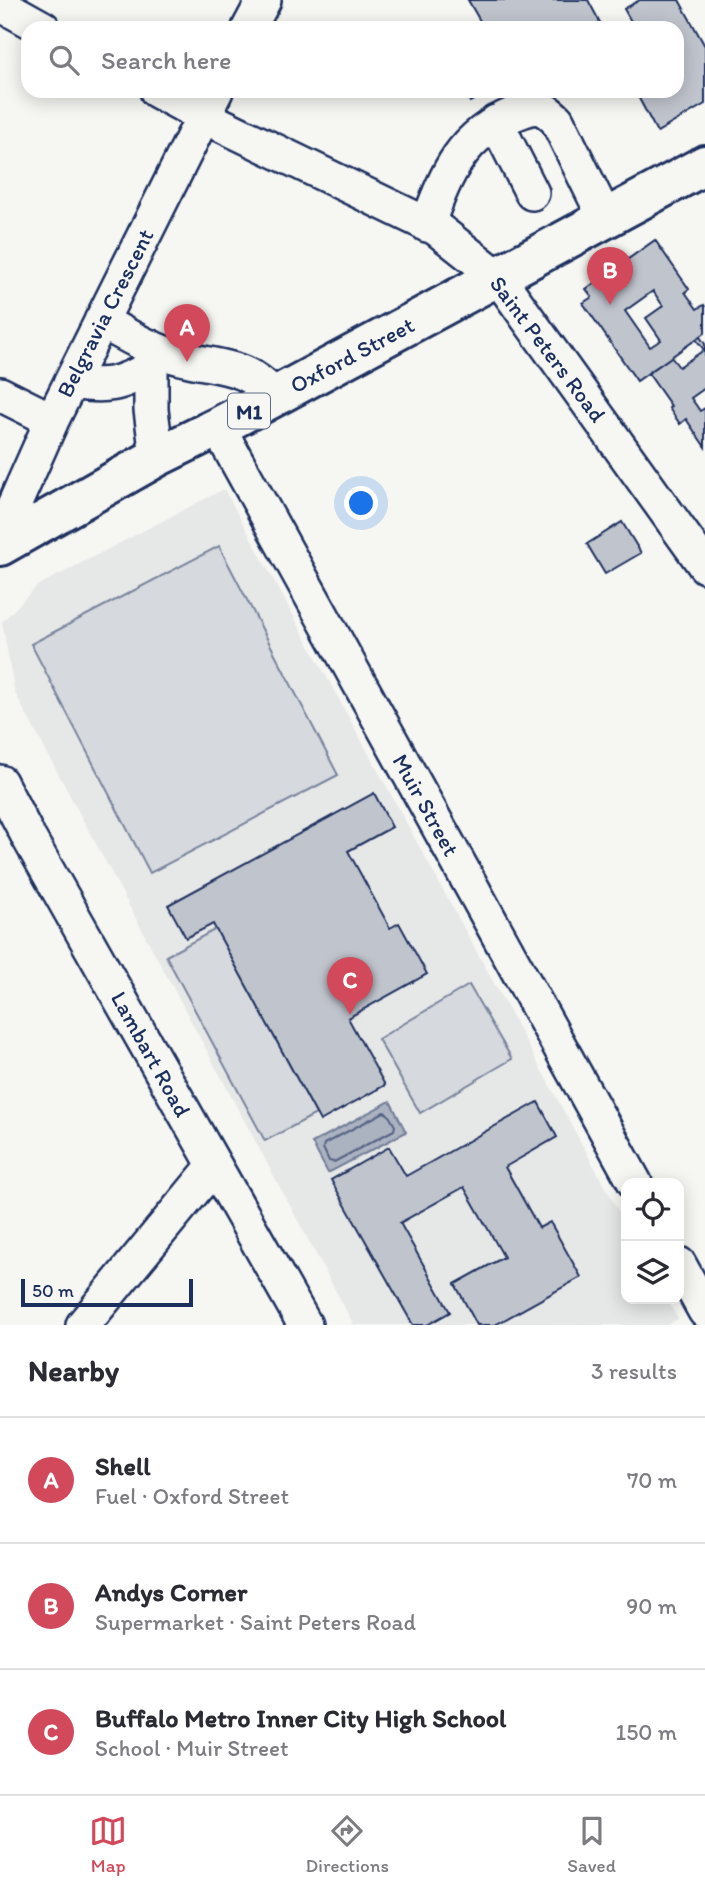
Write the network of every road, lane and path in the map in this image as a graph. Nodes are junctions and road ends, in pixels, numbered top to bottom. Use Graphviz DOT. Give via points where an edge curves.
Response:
graph roads {
  1 [pos="264,0"];
  2 [pos="0,4"];
  3 [pos="30,21"];
  4 [pos="253,21"];
  5 [pos="186,98"];
  6 [pos="210,104"];
  7 [pos="496,122"];
  8 [pos="705,165"];
  9 [pos="532,193"];
  10 [pos="605,218"];
  11 [pos="427,225"];
  12 [pos="498,277"];
  13 [pos="101,321"];
  14 [pos="151,358"];
  15 [pos="71,382"];
  16 [pos="0,394"];
  17 [pos="275,397"];
  18 [pos="52,420"];
  19 [pos="218,427"];
  20 [pos="158,457"];
  21 [pos="0,537"];
  22 [pos="0,546"];
  23 [pos="705,566"];
  24 [pos="0,782"];
  25 [pos="214,1166"];
  26 [pos="632,1178"];
  27 [pos="684,1273"];
  28 [pos="705,1311"];
  29 [pos="83,1325"];
  30 [pos="305,1325"];
  1 -- 4 [label="street"];
  2 -- 3 [label="street"];
  5 -- 6 [label="street, Saint Peters Road"];
  6 -- 11 [label="street, Saint Peters Road"];
  6 -- 13 [label="street, Belgravia Crescent"];
  7 -- 9 [label="street"];
  7 -- 10 [label="street" via="533,106 545,108 557,120"];
  7 -- 11 [label="street" via="471,140 456,159"];
  8 -- 10 [label="main road, Oxford Street / M1"];
  10 -- 12 [label="main road, Oxford Street / M1"];
  11 -- 12 [label="street, Saint Peters Road"];
  12 -- 17 [label="main road, Oxford Street / M1"];
  12 -- 23 [label="street, Saint Peters Road"];
  13 -- 14 [label="street"];
  13 -- 15 [label="street, Belgravia Crescent"];
  14 -- 15 [label="street" via="118,383"];
  14 -- 17 [label="street" via="180,358 242,371"];
  14 -- 20 [label="street" via="151,410"];
  15 -- 18 [label="street, Belgravia Crescent"];
  16 -- 18 [label="street"];
  17 -- 19 [label="main road, Oxford Street / M1"];
  18 -- 21 [label="street, Belgravia Crescent"];
  19 -- 20 [label="main road, Oxford Street / M1"];
  19 -- 26 [label="street, Muir Street"];
  20 -- 22 [label="main road, Oxford Street / M1"];
  24 -- 25 [label="street, Lambart Road"];
  25 -- 29 [label="street"];
  25 -- 30 [label="street, Lambart Road"];
  27 -- 28 [label="street"];
}
